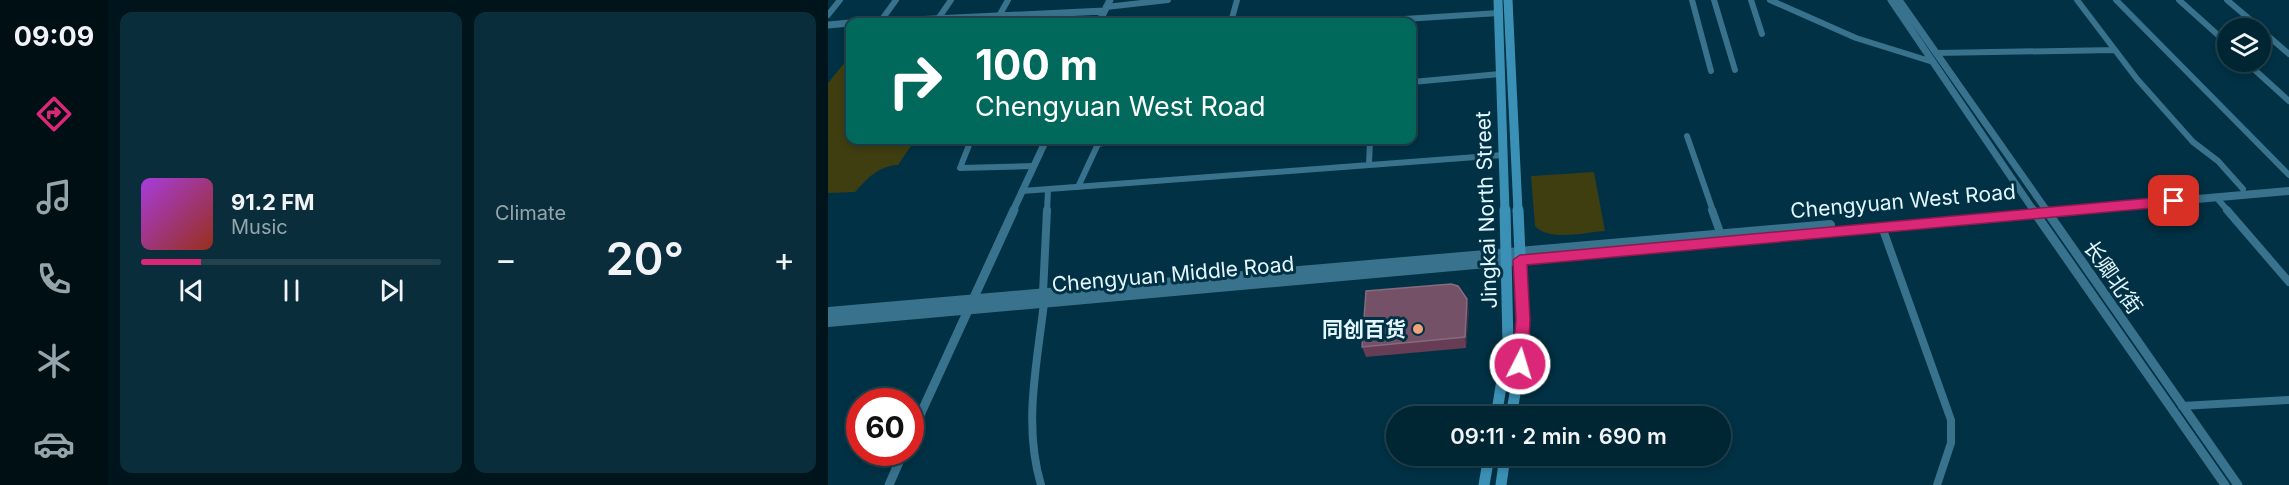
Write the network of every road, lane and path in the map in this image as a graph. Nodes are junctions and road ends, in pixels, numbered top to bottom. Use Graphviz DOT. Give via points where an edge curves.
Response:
graph roads {
  1 [pos="840,0"];
  2 [pos="896,0"];
  3 [pos="951,0"];
  4 [pos="1008,0"];
  5 [pos="1168,0"];
  6 [pos="1237,0"];
  7 [pos="1498,0"];
  8 [pos="1508,0"];
  9 [pos="1692,0"];
  10 [pos="1714,0"];
  11 [pos="1750,0"];
  12 [pos="1770,0"];
  13 [pos="1891,0"];
  14 [pos="1899,0"];
  15 [pos="2077,0"];
  16 [pos="2116,0"];
  17 [pos="2179,0"];
  18 [pos="2227,0"];
  19 [pos="1107,6"];
  20 [pos="1499,13"];
  21 [pos="828,15"];
  22 [pos="1024,15"];
  23 [pos="999,16"];
  24 [pos="883,18"];
  25 [pos="939,18"];
  26 [pos="958,18"];
  27 [pos="1023,18"];
  28 [pos="1232,18"];
  29 [pos="1401,18"];
  30 [pos="2247,18"];
  31 [pos="846,24"];
  32 [pos="828,25"];
  33 [pos="1762,34"];
  34 [pos="2217,34"];
  35 [pos="2271,38"];
  36 [pos="2115,50"];
  37 [pos="2289,54"];
  38 [pos="1934,58"];
  39 [pos="1734,70"];
  40 [pos="1710,71"];
  41 [pos="2257,72"];
  42 [pos="1500,74"];
  43 [pos="1416,82"];
  44 [pos="2289,101"];
  45 [pos="1687,136"];
  46 [pos="969,144"];
  47 [pos="1044,144"];
  48 [pos="1098,144"];
  49 [pos="1370,144"];
  50 [pos="1503,155"];
  51 [pos="1369,165"];
  52 [pos="1034,166"];
  53 [pos="2289,175"];
  54 [pos="2289,185"];
  55 [pos="1078,187"];
  56 [pos="2243,189"];
  57 [pos="1048,190"];
  58 [pos="1022,191"];
  59 [pos="2289,191"];
  60 [pos="2216,197"];
  61 [pos="2039,210"];
  62 [pos="1882,227"];
  63 [pos="1721,235"];
  64 [pos="1520,256"];
  65 [pos="1507,257"];
  66 [pos="2289,282"];
  67 [pos="1044,298"];
  68 [pos="973,300"];
  69 [pos="968,310"];
  70 [pos="828,312"];
  71 [pos="828,322"];
  72 [pos="2289,400"];
  73 [pos="924,406"];
  74 [pos="1498,406"];
  75 [pos="1513,406"];
  76 [pos="2182,406"];
  77 [pos="897,466"];
  78 [pos="1487,466"];
  79 [pos="1504,466"];
  80 [pos="888,485"];
  81 [pos="1041,485"];
  82 [pos="1484,485"];
  83 [pos="1501,485"];
  84 [pos="1937,485"];
  85 [pos="2225,485"];
  86 [pos="2238,485"];
  1 -- 21 [label="street"];
  2 -- 24 [label="street"];
  3 -- 25 [label="street"];
  4 -- 23 [label="street"];
  5 -- 19 [label="street"];
  6 -- 28 [label="street"];
  7 -- 20 [label="main road, Jingkai North Street"];
  8 -- 64 [label="main road, Jingkai North Street"];
  9 -- 40 [label="street"];
  10 -- 39 [label="street"];
  11 -- 33 [label="street"];
  12 -- 38 [label="street" via="1856,38"];
  13 -- 38 [label="street, 长卿北街"];
  14 -- 38 [label="street, 长卿北街"];
  15 -- 36 [label="street"];
  16 -- 53 [label="street"];
  17 -- 34 [label="street"];
  18 -- 30 [label="street"];
  19 -- 22 [label="street"];
  20 -- 29 [label="street"];
  20 -- 42 [label="main road, Jingkai North Street"];
  22 -- 23 [label="street"];
  22 -- 27 [label="street"];
  23 -- 26 [label="street"];
  31 -- 32 [label="street"];
  35 -- 37 [label="street"];
  36 -- 38 [label="street"];
  36 -- 56 [label="street" via="2186,134"];
  38 -- 61 [label="street, 长卿北街"];
  41 -- 44 [label="street"];
  42 -- 43 [label="street"];
  42 -- 50 [label="main road, Jingkai North Street"];
  45 -- 63 [label="street"];
  46 -- 52 [label="street" via="960,168"];
  47 -- 52 [label="street"];
  48 -- 55 [label="street"];
  49 -- 51 [label="street"];
  50 -- 51 [label="street"];
  50 -- 65 [label="main road, Jingkai North Street"];
  51 -- 55 [label="street"];
  52 -- 58 [label="street"];
  54 -- 56 [label="main road, Chengyuan West Road"];
  55 -- 58 [label="street"];
  56 -- 61 [label="main road, Chengyuan West Road"];
  57 -- 67 [label="street"];
  58 -- 68 [label="street"];
  59 -- 60 [label="main road, Chengyuan West Road"];
  60 -- 61 [label="main road, Chengyuan West Road"];
  60 -- 66 [label="street"];
  61 -- 62 [label="main road, Chengyuan West Road"];
  61 -- 63 [label="main road, Chengyuan West Road"];
  61 -- 76 [label="street, 长卿北街"];
  61 -- 85 [label="street, 长卿北街"];
  62 -- 64 [label="main road, Chengyuan West Road"];
  62 -- 84 [label="street" via="1951,420 1951,443"];
  63 -- 64 [label="main road, Chengyuan West Road"];
  64 -- 65 [label="main road, Chengyuan Middle Road"];
  64 -- 75 [label="main road, Jingkai North Street" via="1522,344"];
  65 -- 67 [label="main road, Chengyuan Middle Road"];
  65 -- 74 [label="main road, Jingkai North Street" via="1508,344"];
  67 -- 68 [label="main road, Chengyuan Middle Road"];
  67 -- 69 [label="main road, Chengyuan Middle Road"];
  67 -- 81 [label="street" via="1030,435 1033,463"];
  68 -- 69 [label="street"];
  68 -- 70 [label="main road, Chengyuan Middle Road"];
  69 -- 71 [label="main road, Chengyuan Middle Road"];
  69 -- 73 [label="street"];
  72 -- 76 [label="street"];
  76 -- 86 [label="street, 长卿北街"];
  77 -- 80 [label="street"];
  78 -- 82 [label="main road"];
  79 -- 83 [label="main road"];
}
